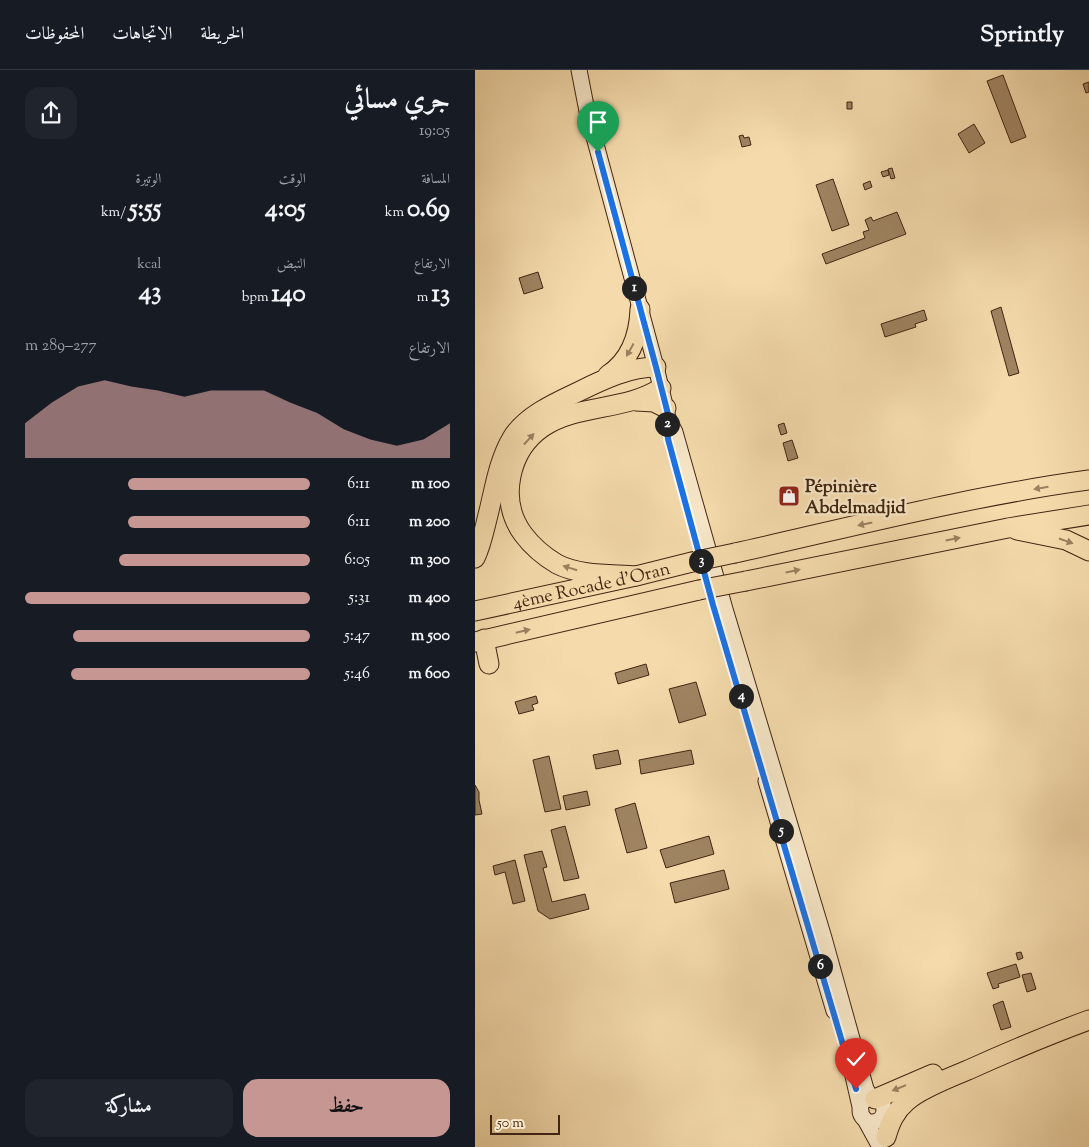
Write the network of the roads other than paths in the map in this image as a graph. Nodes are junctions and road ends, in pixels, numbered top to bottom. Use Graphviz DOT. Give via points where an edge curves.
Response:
graph roads {
  1 [pos="579,70"];
  2 [pos="640,309"];
  3 [pos="656,367"];
  4 [pos="600,381"];
  5 [pos="661,388"];
  6 [pos="635,401"];
  7 [pos="667,413"];
  8 [pos="1089,480"];
  9 [pos="1089,514"];
  10 [pos="1008,528"];
  11 [pos="1089,551"];
  12 [pos="475,558"];
  13 [pos="636,576"];
  14 [pos="475,611"];
  15 [pos="479,640"];
  16 [pos="489,664"];
  17 [pos="1089,1009"];
  18 [pos="1089,1020"];
  19 [pos="907,1100"];
  20 [pos="872,1110"];
  21 [pos="886,1144"];
  1 -- 2 [label="main road"];
  2 -- 3 [label="main road"];
  2 -- 4 [label="highway, one-way" via="638,331 630,350 612,373"];
  3 -- 4 [label="highway" via="639,368"];
  3 -- 5 [label="main road"];
  4 -- 12 [label="highway" via="535,416 513,437 502,458"];
  5 -- 6 [label="highway"];
  5 -- 7 [label="main road"];
  6 -- 7 [label="highway" via="654,402"];
  13 -- 6 [label="highway, one-way" via="580,572 559,565 523,534 514,518 510,498 514,461 523,446 545,425 564,417"];
  7 -- 20 [label="main road" via="668,439 713,605 851,1071"];
  8 -- 13 [label="highway, 4ème Rocade d'Oran, one-way, bridge" via="948,506"];
  9 -- 10 [label="highway, 4ème Rocade d'Oran"];
  10 -- 11 [label="highway, one-way" via="1066,540"];
  15 -- 10 [label="highway, 4ème Rocade d'Oran, one-way, bridge" via="699,590"];
  13 -- 14 [label="highway, 4ème Rocade d'Oran"];
  15 -- 16 [label="highway"];
  17 -- 20 [label="highway, one-way"];
  18 -- 19 [label="highway" via="938,1083"];
  19 -- 20 [label="highway"];
  19 -- 21 [label="highway" via="893,1118"];
  20 -- 21 [label="main road"];
}
